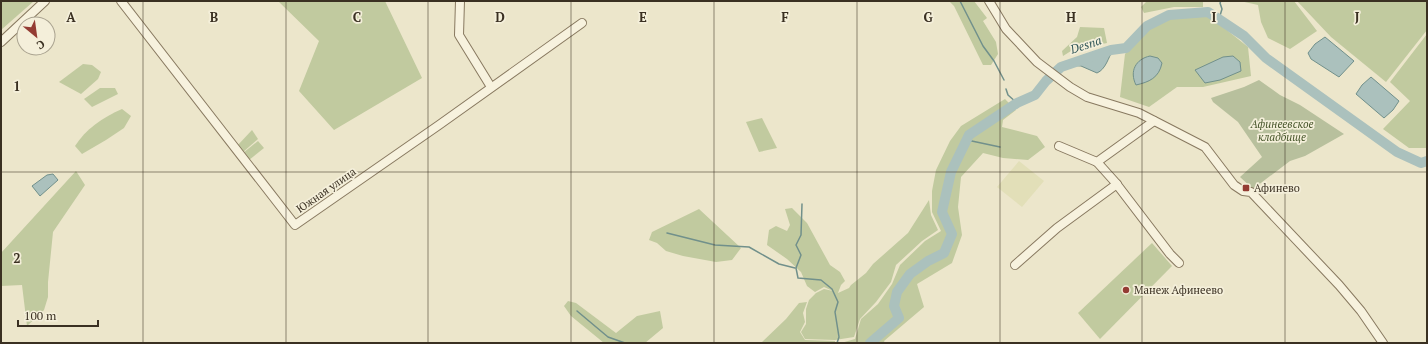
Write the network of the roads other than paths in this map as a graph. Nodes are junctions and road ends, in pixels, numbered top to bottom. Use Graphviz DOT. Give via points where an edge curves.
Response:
graph roads {
  1 [pos="45,1"];
  2 [pos="121,1"];
  3 [pos="460,1"];
  4 [pos="989,1"];
  5 [pos="582,23"];
  6 [pos="1,42"];
  7 [pos="491,87"];
  8 [pos="1154,121"];
  9 [pos="1058,146"];
  10 [pos="1097,162"];
  11 [pos="1117,184"];
  12 [pos="1179,262"];
  13 [pos="1014,265"];
  14 [pos="1383,343"];
  1 -- 6 [label="street"];
  2 -- 7 [label="street, Южная улица" via="295,225"];
  3 -- 7 [label="street" via="459,35"];
  4 -- 8 [label="street" via="1006,28 1037,62 1070,87 1087,97 1139,113"];
  5 -- 7 [label="street, Южная улица"];
  8 -- 10 [label="street"];
  8 -- 14 [label="street" via="1205,147 1234,185 1243,191 1251,192 1339,285"];
  9 -- 10 [label="street"];
  10 -- 11 [label="street"];
  11 -- 12 [label="street" via="1170,254"];
  11 -- 13 [label="street" via="1057,228"];
}
